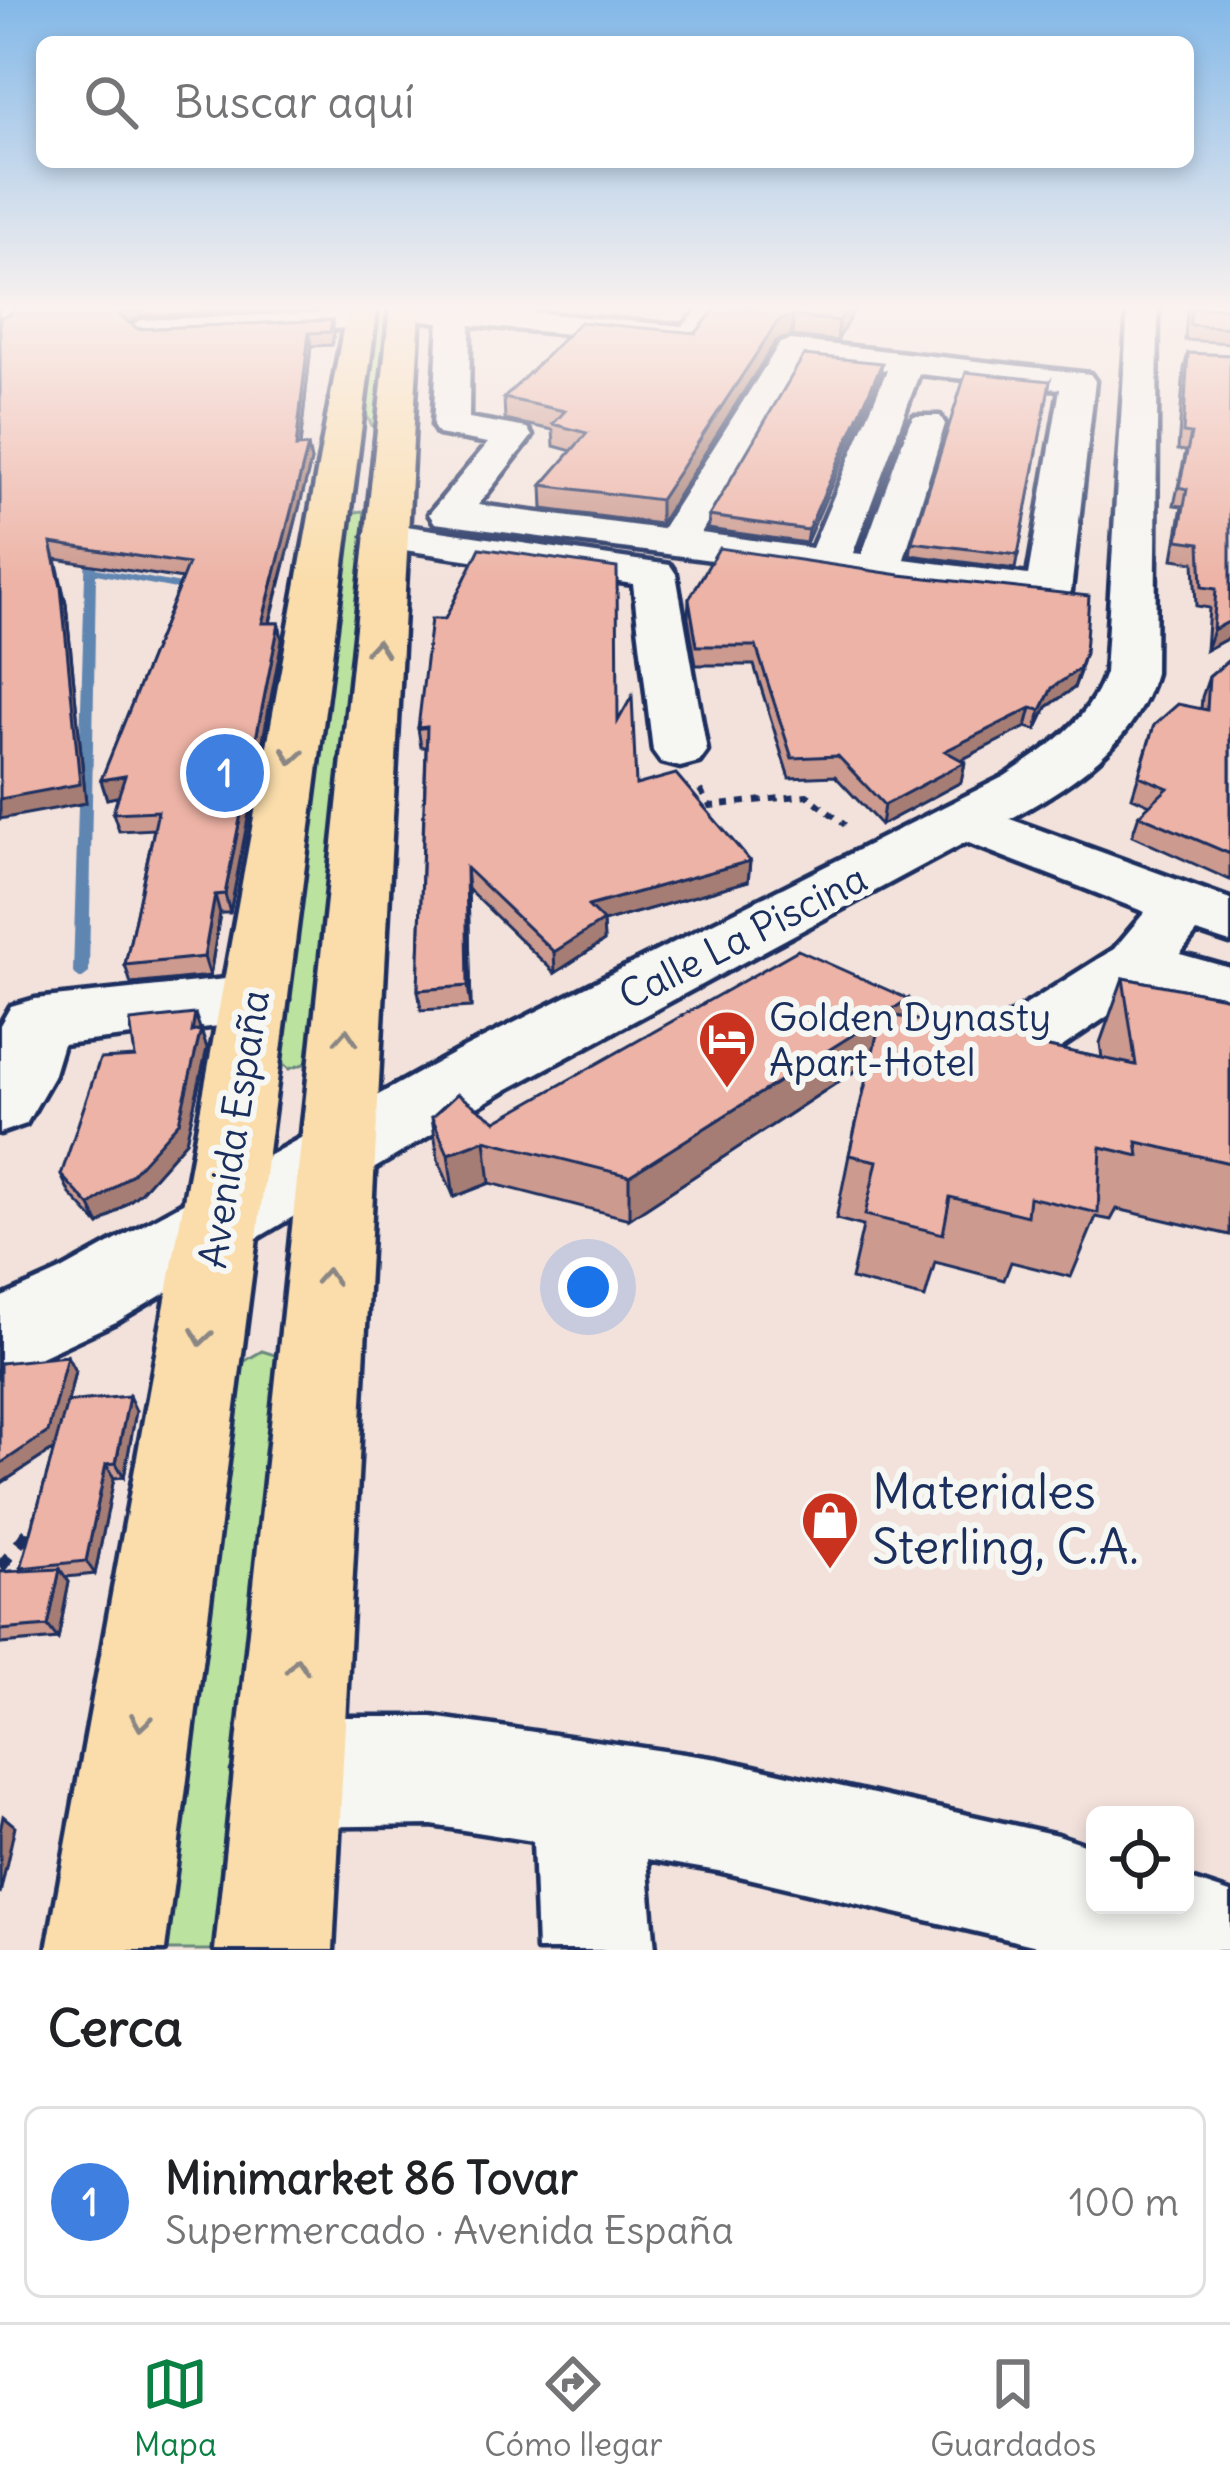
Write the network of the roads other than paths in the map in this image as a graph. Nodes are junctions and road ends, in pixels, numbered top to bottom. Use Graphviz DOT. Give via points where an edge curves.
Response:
graph roads {
  1 [pos="372,399"];
  2 [pos="399,399"];
  3 [pos="441,399"];
  4 [pos="761,399"];
  5 [pos="909,399"];
  6 [pos="918,399"];
  7 [pos="1075,399"];
  8 [pos="1146,399"];
  9 [pos="331,504"];
  10 [pos="388,519"];
  11 [pos="674,543"];
  12 [pos="828,562"];
  13 [pos="879,569"];
  14 [pos="680,751"];
  15 [pos="964,821"];
  16 [pos="1207,914"];
  17 [pos="1137,965"];
  18 [pos="1230,991"];
  19 [pos="254,999"];
  20 [pos="17,1014"];
  21 [pos="978,1069"];
  22 [pos="0,1105"];
  23 [pos="337,1154"];
  24 [pos="219,1221"];
  25 [pos="0,1338"];
  26 [pos="288,1772"];
  27 [pos="586,1795"];
  28 [pos="106,1950"];
  29 [pos="274,1950"];
  30 [pos="596,1950"];
  31 [pos="1224,1950"];
  1 -- 9 [label="main road, Avenida España"];
  2 -- 10 [label="main road"];
  3 -- 11 [label="street" via="451,426 514,436 450,514"];
  4 -- 11 [label="street"];
  5 -- 12 [label="street"];
  6 -- 13 [label="street"];
  7 -- 13 [label="street" via="1048,591"];
  8 -- 15 [label="street, Calle La Piscina" via="1122,699 1076,753"];
  9 -- 10 [label="main road"];
  9 -- 19 [label="main road, Avenida España, one-way"];
  10 -- 14 [label="street" via="654,574"];
  23 -- 10 [label="main road, one-way"];
  11 -- 12 [label="street"];
  12 -- 13 [label="street"];
  15 -- 16 [label="street"];
  15 -- 23 [label="street, Calle La Piscina"];
  16 -- 17 [label="street"];
  17 -- 18 [label="street"];
  17 -- 21 [label="street"];
  19 -- 20 [label="street"];
  19 -- 24 [label="main road, Avenida España"];
  20 -- 22 [label="street" via="17,1077"];
  23 -- 24 [label="street, Calle La Piscina"];
  26 -- 23 [label="main road, one-way"];
  24 -- 25 [label="street, Calle La Piscina"];
  24 -- 28 [label="main road, Avenida España, one-way"];
  26 -- 27 [label="street" via="432,1771"];
  26 -- 29 [label="main road"];
  27 -- 30 [label="street"];
  27 -- 31 [label="street" via="718,1815 1058,1893"];
}
